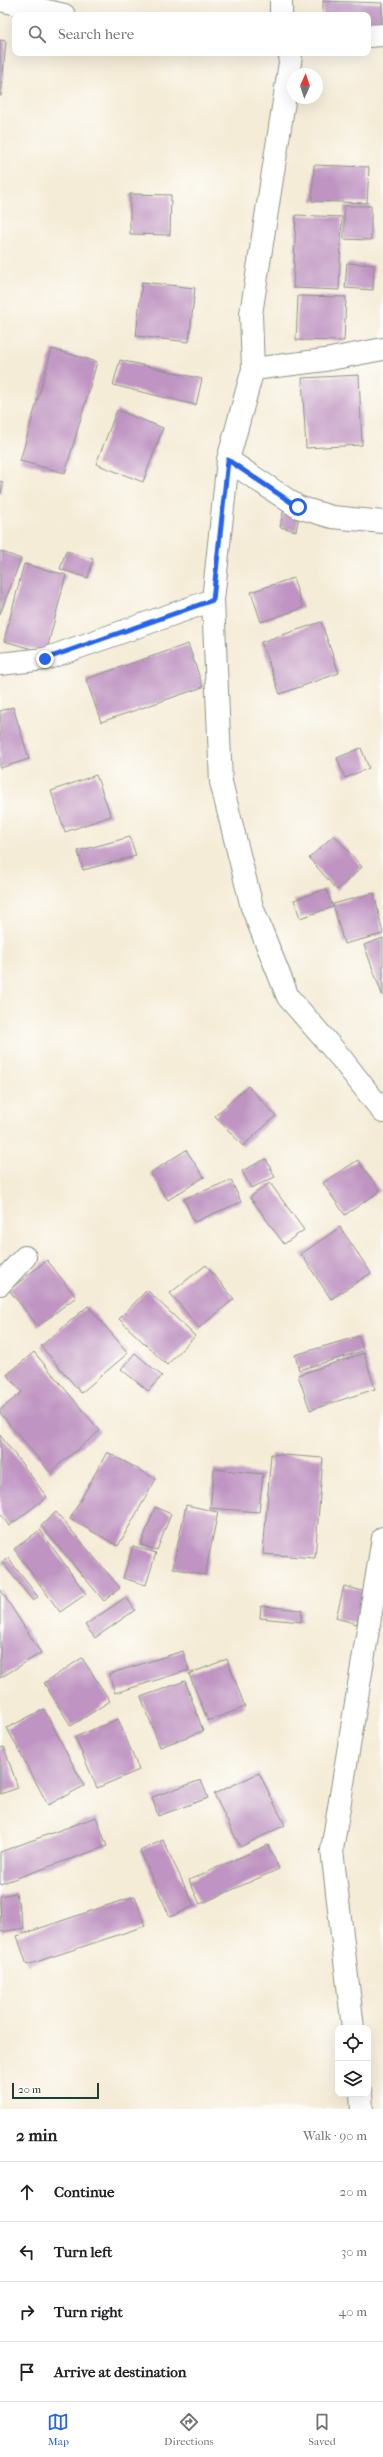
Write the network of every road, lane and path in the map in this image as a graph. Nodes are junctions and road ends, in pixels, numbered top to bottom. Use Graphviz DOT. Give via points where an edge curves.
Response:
graph roads {
  1 [pos="0,0"];
  2 [pos="281,0"];
  3 [pos="51,12"];
  4 [pos="281,12"];
  5 [pos="383,34"];
  6 [pos="371,36"];
  7 [pos="285,56"];
  8 [pos="383,349"];
  9 [pos="253,368"];
  10 [pos="228,460"];
  11 [pos="383,522"];
  12 [pos="213,600"];
  13 [pos="0,664"];
  14 [pos="383,1112"];
  15 [pos="25,1257"];
  16 [pos="0,1284"];
  17 [pos="383,1538"];
  18 [pos="353,2025"];
  19 [pos="361,2097"];
  20 [pos="362,2109"];
  1 -- 3 [label="street"];
  2 -- 4 [label="street"];
  5 -- 6 [label="street"];
  7 -- 9 [label="street" via="251,314"];
  8 -- 9 [label="street" via="325,360"];
  9 -- 10 [label="street"];
  10 -- 11 [label="street" via="298,507 332,516"];
  10 -- 12 [label="street"];
  12 -- 13 [label="street" via="45,659"];
  12 -- 14 [label="street" via="221,782 252,907 288,997 341,1058"];
  15 -- 16 [label="street"];
  17 -- 18 [label="street" via="332,1850"];
  19 -- 20 [label="street"];
}
